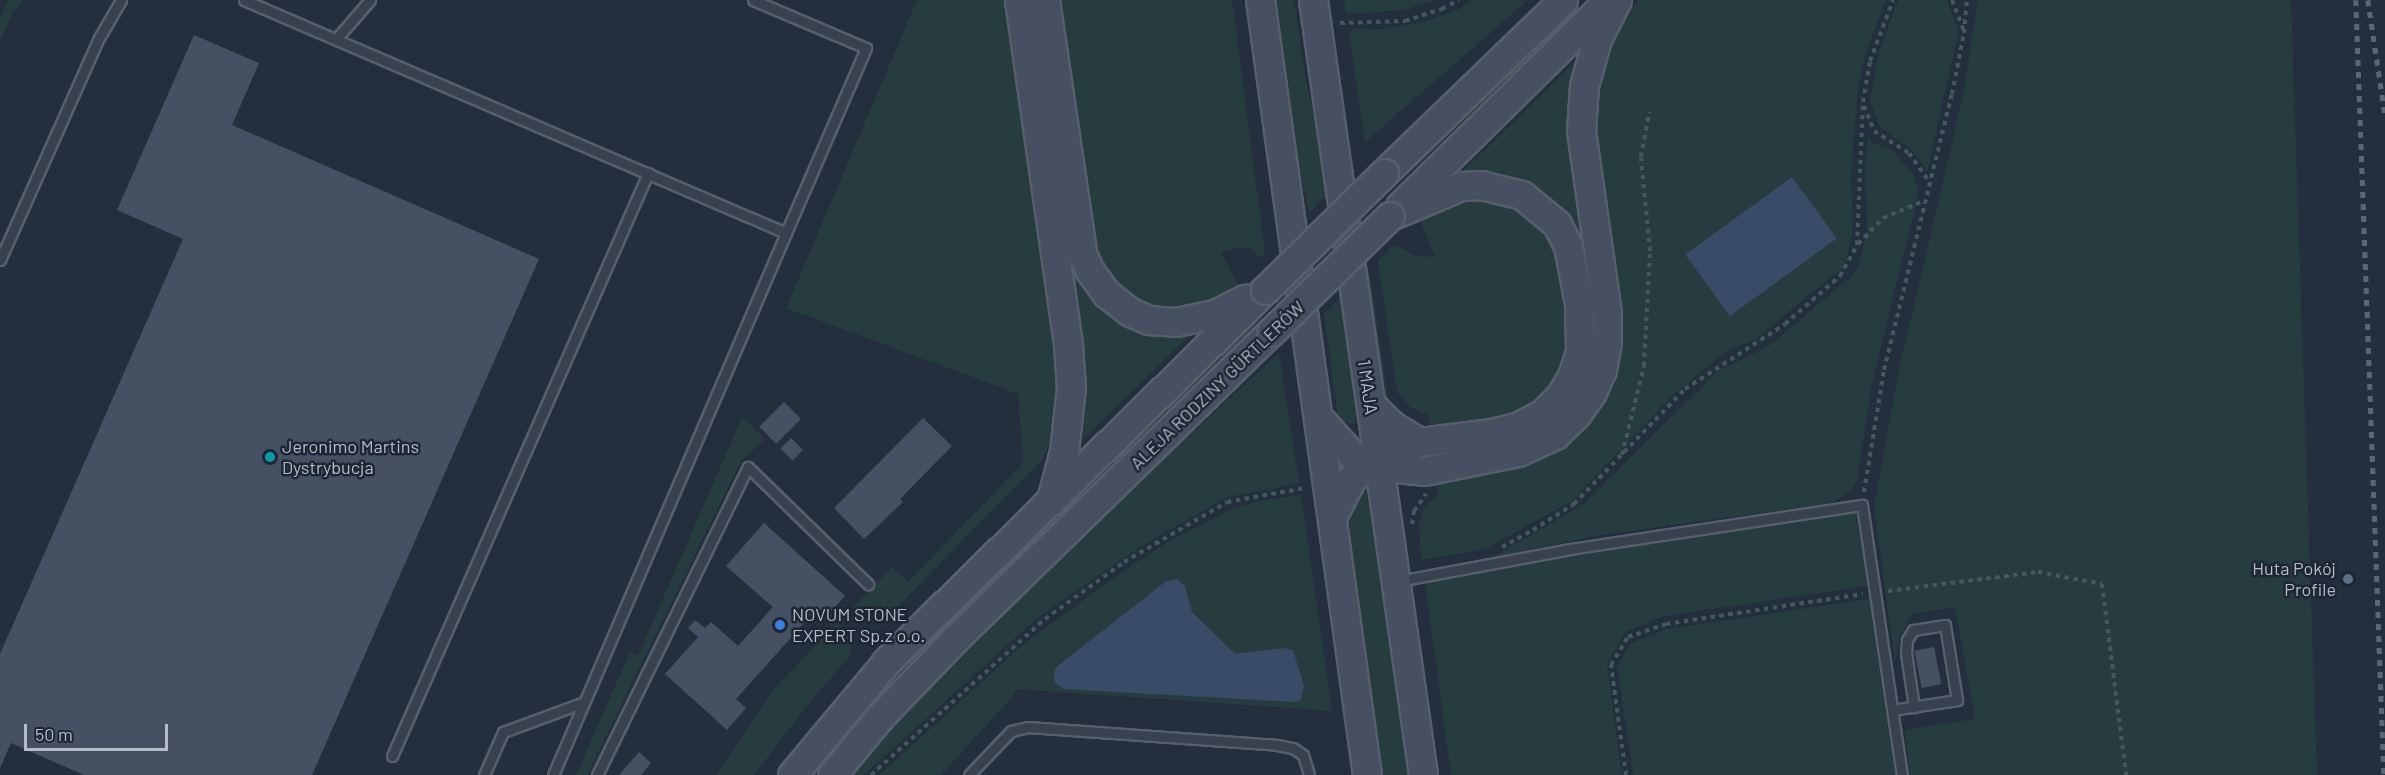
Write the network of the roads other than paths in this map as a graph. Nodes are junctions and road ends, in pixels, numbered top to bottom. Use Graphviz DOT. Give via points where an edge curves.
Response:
graph roads {
  1 [pos="121,0"];
  2 [pos="244,0"];
  3 [pos="370,0"];
  4 [pos="753,0"];
  5 [pos="1019,0"];
  6 [pos="1045,0"];
  7 [pos="1260,0"];
  8 [pos="1313,0"];
  9 [pos="1563,0"];
  10 [pos="1609,0"];
  11 [pos="1617,0"];
  12 [pos="336,39"];
  13 [pos="648,173"];
  14 [pos="1390,216"];
  15 [pos="786,233"];
  16 [pos="0,260"];
  17 [pos="1265,290"];
  18 [pos="1371,405"];
  19 [pos="1318,417"];
  20 [pos="1420,442"];
  21 [pos="1378,460"];
  22 [pos="1424,471"];
  23 [pos="1050,501"];
  24 [pos="1332,517"];
  25 [pos="1387,520"];
  26 [pos="1396,581"];
  27 [pos="868,584"];
  28 [pos="582,703"];
  29 [pos="1914,707"];
  30 [pos="1892,710"];
  31 [pos="392,756"];
  32 [pos="484,775"];
  33 [pos="553,775"];
  34 [pos="597,775"];
  35 [pos="792,775"];
  36 [pos="832,775"];
  37 [pos="969,775"];
  38 [pos="1309,775"];
  39 [pos="1367,775"];
  40 [pos="1423,775"];
  41 [pos="1902,775"];
  1 -- 16 [label="lane" via="99,38"];
  2 -- 12 [label="lane"];
  3 -- 12 [label="lane"];
  4 -- 15 [label="lane" via="866,48"];
  5 -- 23 [label="main road" via="1071,376 1064,451"];
  6 -- 17 [label="main road" via="1083,256 1107,294 1149,321 1176,322 1215,314"];
  7 -- 19 [label="main road"];
  8 -- 18 [label="main road, 1 MAJA"];
  9 -- 17 [label="main road, ALEJA RODZINY GÜRTLERÓW, bridge"];
  10 -- 14 [label="main road, ALEJA RODZINY GÜRTLERÓW"];
  11 -- 22 [label="main road" via="1597,39 1584,86 1581,131 1607,313 1602,370 1576,415 1555,435 1518,452"];
  12 -- 13 [label="lane"];
  13 -- 15 [label="lane"];
  13 -- 31 [label="lane"];
  14 -- 20 [label="main road" via="1461,186 1503,188 1522,195 1557,224 1575,272 1580,351 1560,396 1543,413 1519,426"];
  14 -- 36 [label="main road, ALEJA RODZINY GÜRTLERÓW, bridge" via="947,647 880,717"];
  15 -- 28 [label="lane"];
  17 -- 23 [label="main road, ALEJA RODZINY GÜRTLERÓW"];
  18 -- 20 [label="main road" via="1393,426"];
  18 -- 21 [label="main road, 1 MAJA"];
  19 -- 21 [label="main road" via="1354,457"];
  19 -- 24 [label="main road"];
  20 -- 21 [label="main road"];
  21 -- 22 [label="main road" via="1396,468"];
  21 -- 24 [label="main road" via="1352,478"];
  21 -- 25 [label="main road, 1 MAJA"];
  22 -- 25 [label="main road" via="1402,494"];
  23 -- 35 [label="main road, ALEJA RODZINY GÜRTLERÓW" via="886,662"];
  24 -- 39 [label="main road"];
  25 -- 26 [label="main road, 1 MAJA"];
  26 -- 30 [label="lane" via="1570,549 1862,505"];
  26 -- 40 [label="main road, 1 MAJA"];
  27 -- 34 [label="lane" via="748,466"];
  28 -- 32 [label="lane" via="503,732"];
  28 -- 33 [label="lane"];
  29 -- 29 [label="lane" via="1957,700 1945,625 1913,630 1907,640"];
  29 -- 30 [label="lane"];
  30 -- 41 [label="lane"];
  37 -- 38 [label="lane" via="1011,731 1028,727 1277,745 1303,755"];
}
